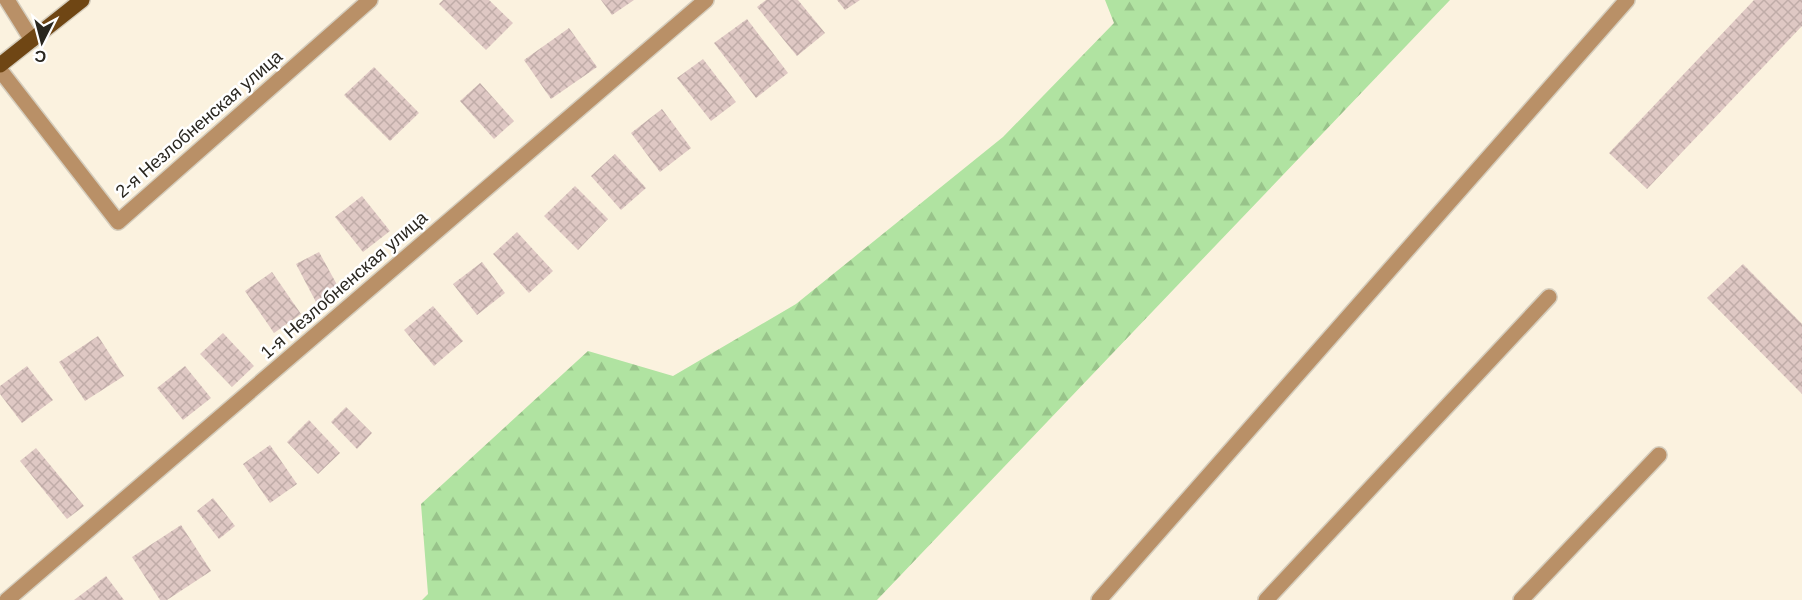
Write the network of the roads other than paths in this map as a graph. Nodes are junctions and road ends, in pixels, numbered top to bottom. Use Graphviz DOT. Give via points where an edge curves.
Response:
graph roads {
  1 [pos="7,0"];
  2 [pos="82,0"];
  3 [pos="370,0"];
  4 [pos="706,0"];
  5 [pos="1627,0"];
  6 [pos="32,40"];
  7 [pos="0,65"];
  8 [pos="0,70"];
  9 [pos="1549,297"];
  10 [pos="1659,455"];
  11 [pos="7,600"];
  12 [pos="1099,600"];
  13 [pos="1266,600"];
  14 [pos="1521,600"];
  1 -- 6 [label="street"];
  2 -- 6 [label="main road"];
  3 -- 8 [label="street, 2-я Незлобненская улица" via="118,222"];
  4 -- 11 [label="street, 1-я Незлобненская улица"];
  5 -- 12 [label="street"];
  6 -- 7 [label="main road"];
  9 -- 13 [label="street"];
  10 -- 14 [label="street"];
}
